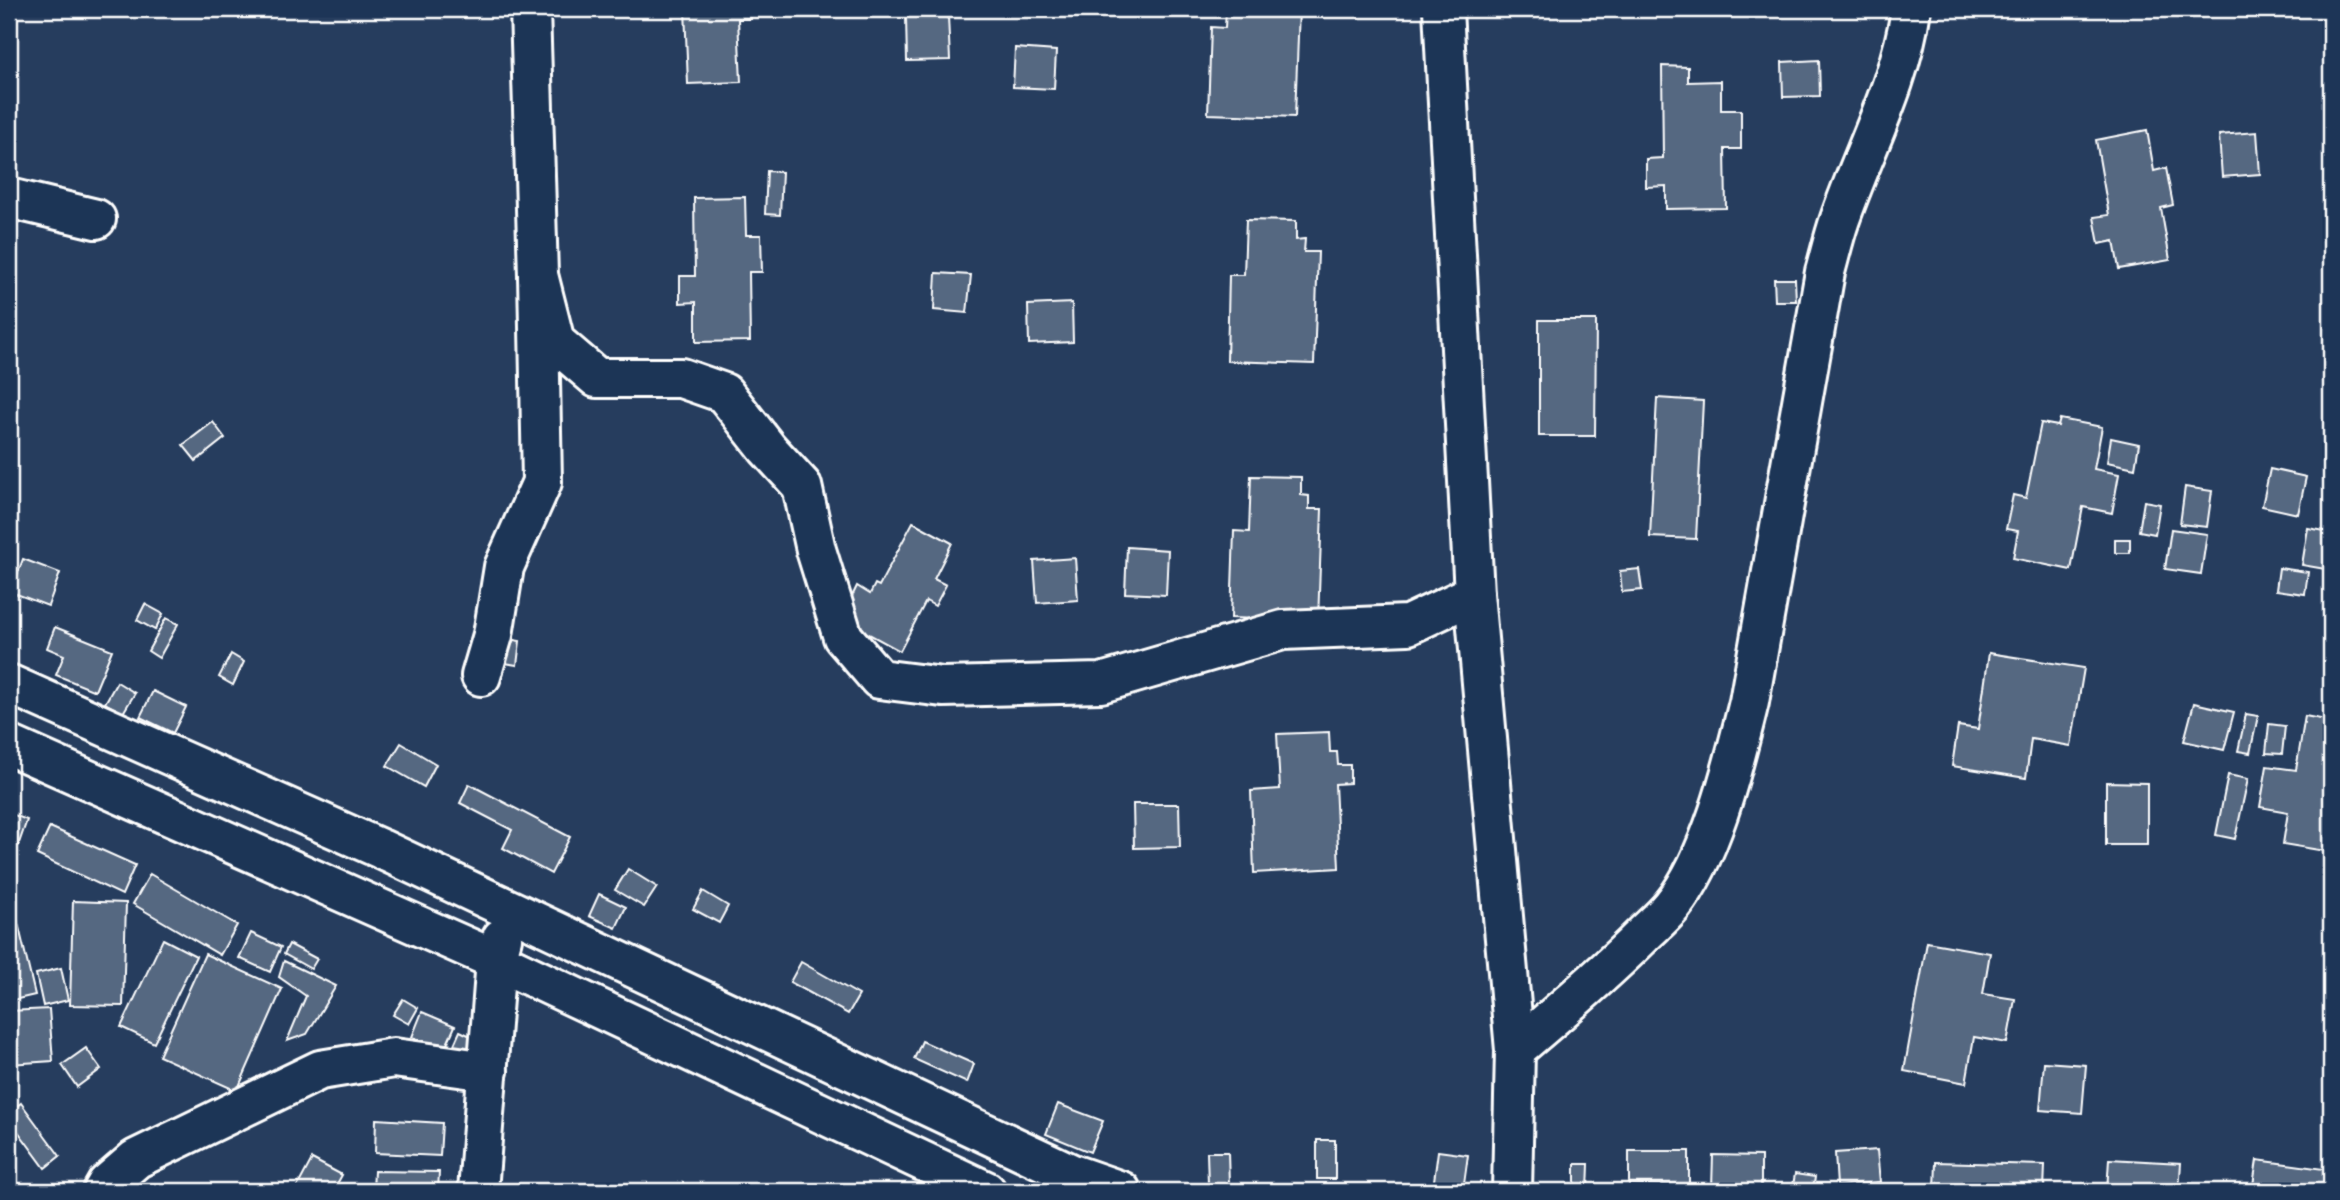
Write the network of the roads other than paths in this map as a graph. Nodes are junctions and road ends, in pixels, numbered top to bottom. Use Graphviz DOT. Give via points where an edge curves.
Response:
graph roads {
  1 [pos="530,9"];
  2 [pos="1443,9"];
  3 [pos="1911,9"];
  4 [pos="9,198"];
  5 [pos="96,219"];
  6 [pos="538,275"];
  7 [pos="1474,594"];
  8 [pos="481,677"];
  9 [pos="9,684"];
  10 [pos="9,745"];
  11 [pos="510,909"];
  12 [pos="496,960"];
  13 [pos="1515,1050"];
  14 [pos="488,1071"];
  15 [pos="103,1191"];
  16 [pos="478,1191"];
  17 [pos="986,1191"];
  18 [pos="1121,1191"];
  19 [pos="1512,1191"];
  1 -- 6 [label="street"];
  2 -- 7 [label="street"];
  3 -- 13 [label="street" via="1886,103 1840,220 1825,272 1749,702 1713,826 1672,905"];
  4 -- 5 [label="street"];
  6 -- 7 [label="street" via="555,342 597,378 681,378 724,393 802,486 843,637 879,679 943,687 1101,683 1283,630 1408,625"];
  6 -- 8 [label="street" via="542,482 504,567"];
  7 -- 13 [label="street"];
  9 -- 11 [label="street"];
  10 -- 12 [label="street"];
  11 -- 12 [label="street"];
  11 -- 18 [label="street" via="1059,1168"];
  12 -- 14 [label="street"];
  12 -- 17 [label="street"];
  13 -- 19 [label="street"];
  14 -- 15 [label="street" via="394,1058 320,1070 135,1159"];
  14 -- 16 [label="street"];
}
